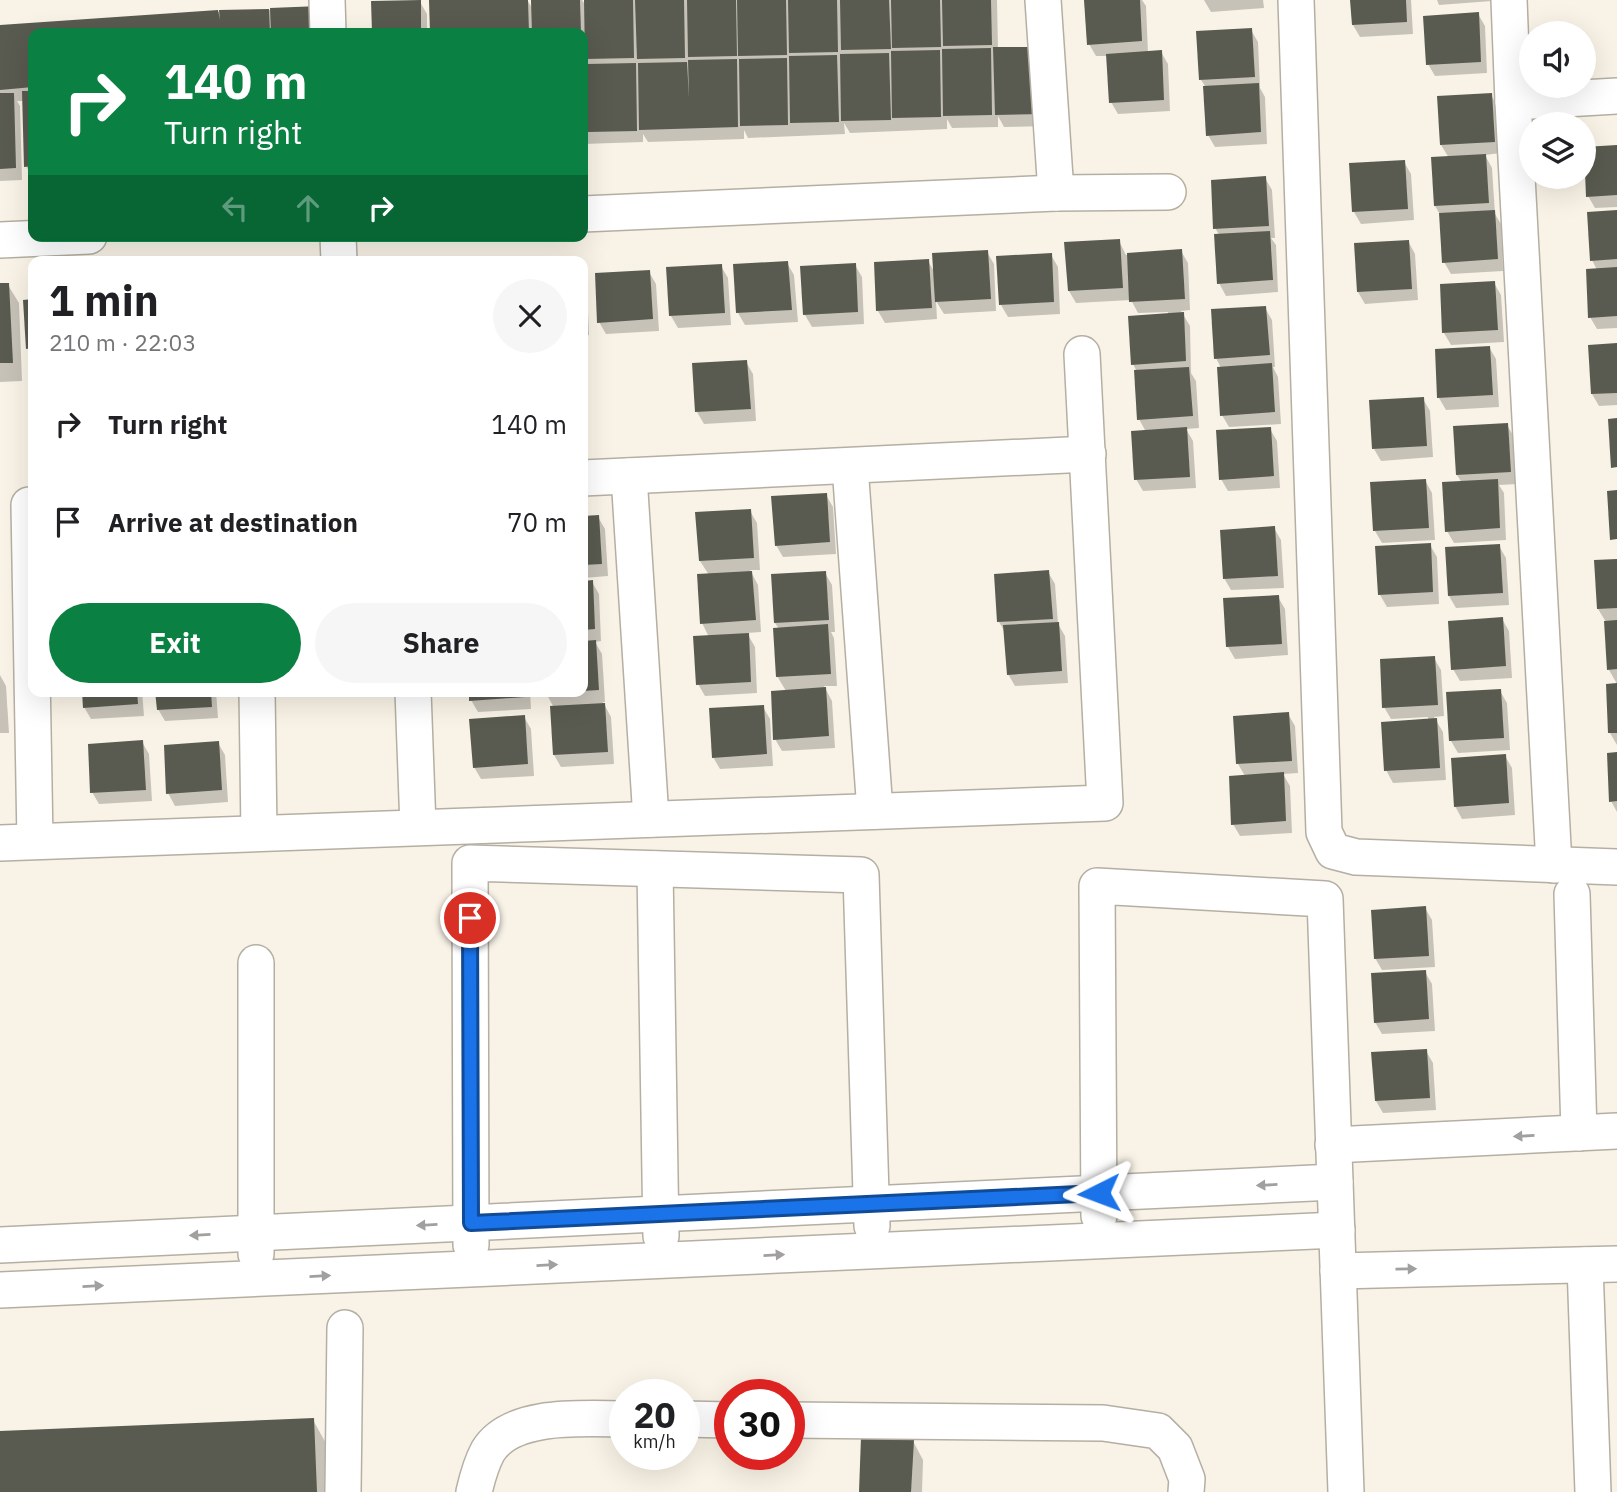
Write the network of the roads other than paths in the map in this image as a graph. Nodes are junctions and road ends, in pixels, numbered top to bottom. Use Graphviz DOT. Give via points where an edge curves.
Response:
graph roads {
  1 [pos="327,0"];
  2 [pos="1042,0"];
  3 [pos="1296,0"];
  4 [pos="1510,0"];
  5 [pos="328,28"];
  6 [pos="1617,96"];
  7 [pos="1513,102"];
  8 [pos="1168,192"];
  9 [pos="1056,193"];
  10 [pos="588,214"];
  11 [pos="28,239"];
  12 [pos="0,240"];
  13 [pos="1082,354"];
  14 [pos="1088,454"];
  15 [pos="850,466"];
  16 [pos="629,476"];
  17 [pos="588,478"];
  18 [pos="21,505"];
  19 [pos="28,673"];
  20 [pos="29,697"];
  21 [pos="257,697"];
  22 [pos="413,697"];
  23 [pos="875,811"];
  24 [pos="651,819"];
  25 [pos="418,827"];
  26 [pos="259,833"];
  27 [pos="35,841"];
  28 [pos="0,842"];
  29 [pos="1554,865"];
  30 [pos="1617,867"];
  31 [pos="655,869"];
  32 [pos="1572,894"];
  33 [pos="256,964"];
  34 [pos="1617,1131"];
  35 [pos="1579,1133"];
  36 [pos="1334,1145"];
  37 [pos="1335,1182"];
  38 [pos="1099,1193"];
  39 [pos="871,1204"];
  40 [pos="660,1213"];
  41 [pos="471,1223"];
  42 [pos="1336,1230"];
  43 [pos="256,1232"];
  44 [pos="1099,1241"];
  45 [pos="35,1243"];
  46 [pos="0,1245"];
  47 [pos="872,1251"];
  48 [pos="661,1260"];
  49 [pos="1601,1264"];
  50 [pos="471,1269"];
  51 [pos="1338,1271"];
  52 [pos="256,1279"];
  53 [pos="36,1289"];
  54 [pos="0,1290"];
  55 [pos="345,1328"];
  56 [pos="609,1419"];
  57 [pos="805,1420"];
  58 [pos="343,1492"];
  59 [pos="474,1492"];
  60 [pos="1186,1492"];
  61 [pos="1346,1492"];
  62 [pos="1593,1492"];
  1 -- 5 [label="street"];
  2 -- 9 [label="street"];
  3 -- 29 [label="street" via="1324,832 1334,851 1356,857"];
  4 -- 7 [label="street"];
  6 -- 7 [label="street"];
  7 -- 29 [label="street"];
  8 -- 9 [label="street"];
  9 -- 10 [label="street"];
  11 -- 12 [label="street"];
  13 -- 14 [label="street"];
  14 -- 15 [label="street"];
  14 -- 23 [label="street" via="1105,803"];
  15 -- 16 [label="street"];
  15 -- 23 [label="street"];
  16 -- 17 [label="street"];
  16 -- 24 [label="street"];
  18 -- 19 [label="street"];
  20 -- 27 [label="street"];
  21 -- 26 [label="street"];
  22 -- 25 [label="street"];
  23 -- 24 [label="street"];
  24 -- 25 [label="street"];
  25 -- 26 [label="street"];
  26 -- 27 [label="street"];
  27 -- 28 [label="street"];
  29 -- 30 [label="street"];
  31 -- 39 [label="street" via="861,875"];
  31 -- 40 [label="street"];
  31 -- 41 [label="street" via="470,863"];
  32 -- 35 [label="street"];
  33 -- 43 [label="street"];
  34 -- 35 [label="street"];
  35 -- 36 [label="street, one-way"];
  36 -- 37 [label="street"];
  36 -- 38 [label="street" via="1325,899 1097,886"];
  37 -- 38 [label="street, one-way"];
  37 -- 42 [label="street"];
  38 -- 39 [label="street"];
  38 -- 44 [label="street"];
  39 -- 40 [label="street"];
  39 -- 47 [label="street"];
  40 -- 41 [label="street"];
  40 -- 48 [label="street"];
  41 -- 43 [label="street, one-way"];
  41 -- 50 [label="street"];
  42 -- 44 [label="street"];
  42 -- 51 [label="street"];
  43 -- 45 [label="street, one-way"];
  43 -- 52 [label="street"];
  44 -- 47 [label="street"];
  45 -- 46 [label="street"];
  45 -- 53 [label="street"];
  48 -- 47 [label="street, one-way"];
  50 -- 48 [label="street, one-way"];
  51 -- 49 [label="street, one-way"];
  49 -- 62 [label="street"];
  52 -- 50 [label="street, one-way"];
  51 -- 61 [label="street"];
  53 -- 52 [label="street, one-way"];
  53 -- 54 [label="street"];
  55 -- 58 [label="street"];
  56 -- 59 [label="street" via="538,1422 506,1433 489,1450"];
  57 -- 60 [label="street" via="1103,1423 1157,1431 1175,1448"];
}
